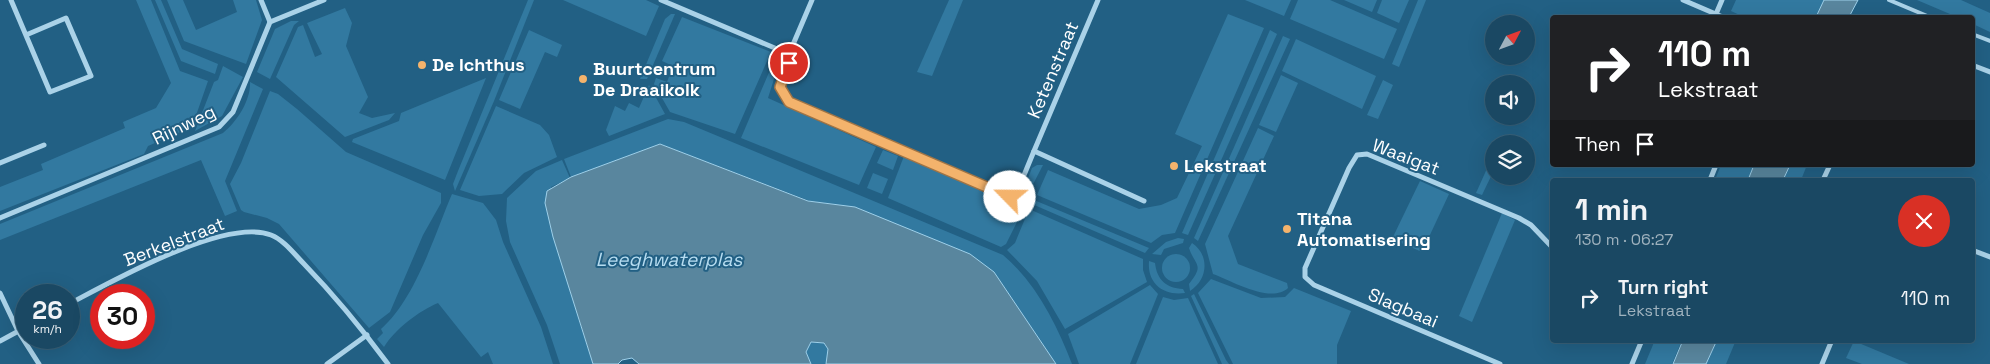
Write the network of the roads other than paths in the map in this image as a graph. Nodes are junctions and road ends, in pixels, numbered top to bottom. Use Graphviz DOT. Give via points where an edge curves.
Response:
graph roads {
  1 [pos="11,0"];
  2 [pos="261,0"];
  3 [pos="324,0"];
  4 [pos="661,0"];
  5 [pos="812,0"];
  6 [pos="1098,0"];
  7 [pos="1683,0"];
  8 [pos="1722,0"];
  9 [pos="1889,0"];
  10 [pos="667,1"];
  11 [pos="1716,14"];
  12 [pos="1925,15"];
  13 [pos="270,22"];
  14 [pos="26,35"];
  15 [pos="1975,35"];
  16 [pos="1990,41"];
  17 [pos="789,54"];
  18 [pos="1975,66"];
  19 [pos="1990,72"];
  20 [pos="44,145"];
  21 [pos="1034,151"];
  22 [pos="0,163"];
  23 [pos="1144,200"];
  24 [pos="0,218"];
  25 [pos="1550,245"];
  26 [pos="1975,251"];
  27 [pos="1990,257"];
  28 [pos="1304,268"];
  29 [pos="0,293"];
  30 [pos="80,298"];
  31 [pos="15,325"];
  32 [pos="15,333"];
  33 [pos="366,335"];
  34 [pos="0,341"];
  35 [pos="1641,343"];
  36 [pos="1831,343"];
  37 [pos="29,349"];
  38 [pos="39,364"];
  39 [pos="327,364"];
  40 [pos="388,364"];
  41 [pos="1500,364"];
  42 [pos="1632,364"];
  43 [pos="1822,364"];
  1 -- 14 [label="street"];
  2 -- 13 [label="street"];
  3 -- 13 [label="street"];
  4 -- 10 [label="street"];
  5 -- 17 [label="street"];
  6 -- 21 [label="street, Ketenstraat"];
  7 -- 11 [label="street"];
  8 -- 11 [label="street"];
  9 -- 12 [label="lane"];
  10 -- 17 [label="street"];
  13 -- 24 [label="street, Rijnweg" via="234,112 220,127"];
  14 -- 14 [label="street" via="50,92 91,76 66,18"];
  15 -- 16 [label="lane"];
  17 -- 21 [label="street" via="780,87 789,102 1010,197 1017,192"];
  18 -- 19 [label="street"];
  20 -- 22 [label="street"];
  21 -- 23 [label="street"];
  25 -- 28 [label="street, Waaigat" via="1519,218 1367,154 1357,155 1349,168"];
  26 -- 27 [label="street"];
  28 -- 41 [label="street, Slagbaai" via="1305,277 1314,285"];
  29 -- 31 [label="street"];
  30 -- 33 [label="street, Berkelstraat" via="174,253 233,233 263,233 292,251"];
  32 -- 34 [label="street"];
  33 -- 39 [label="street"];
  33 -- 40 [label="street, Berkelstraat"];
  35 -- 42 [label="street"];
  36 -- 43 [label="street"];
  37 -- 38 [label="street"];
}
